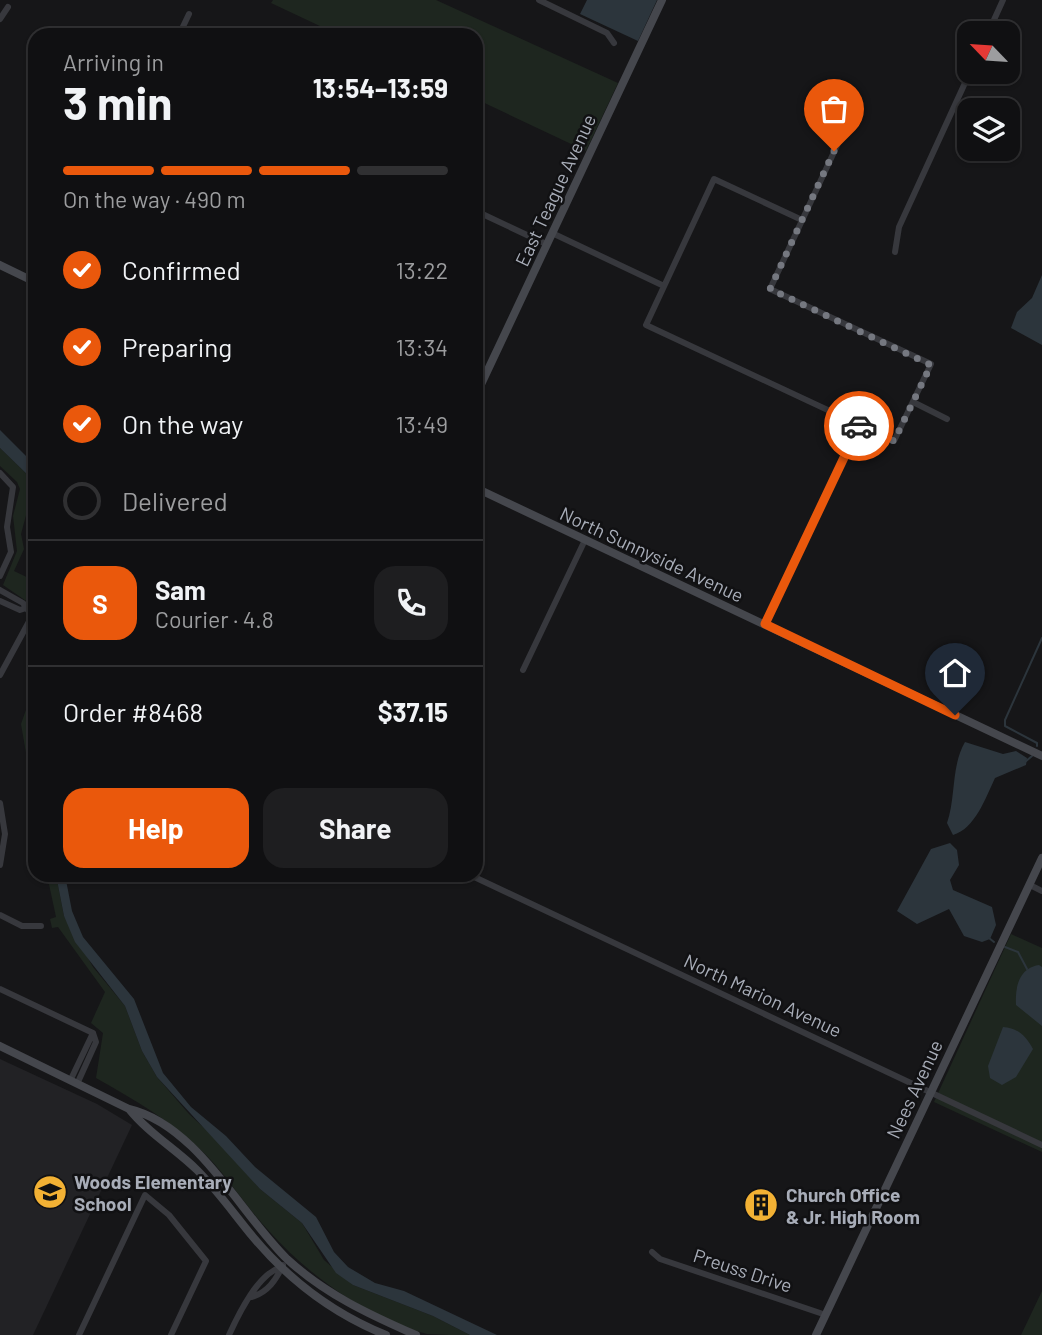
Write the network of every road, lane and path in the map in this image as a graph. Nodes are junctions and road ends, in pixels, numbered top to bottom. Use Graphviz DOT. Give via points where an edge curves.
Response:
graph roads {
  1 [pos="539,0"];
  2 [pos="662,0"];
  3 [pos="1003,0"];
  4 [pos="8,7"];
  5 [pos="189,14"];
  6 [pos="0,19"];
  7 [pos="993,21"];
  8 [pos="182,28"];
  9 [pos="614,43"];
  10 [pos="965,84"];
  11 [pos="856,105"];
  12 [pos="483,214"];
  13 [pos="802,220"];
  14 [pos="552,233"];
  15 [pos="547,244"];
  16 [pos="895,252"];
  17 [pos="0,265"];
  18 [pos="28,279"];
  19 [pos="664,286"];
  20 [pos="483,380"];
  21 [pos="913,402"];
  22 [pos="947,419"];
  23 [pos="860,425"];
  24 [pos="0,473"];
  25 [pos="483,491"];
  26 [pos="585,540"];
  27 [pos="0,576"];
  28 [pos="0,590"];
  29 [pos="0,601"];
  30 [pos="12,602"];
  31 [pos="28,611"];
  32 [pos="28,623"];
  33 [pos="765,624"];
  34 [pos="523,670"];
  35 [pos="0,675"];
  36 [pos="1042,756"];
  37 [pos="0,803"];
  38 [pos="1042,858"];
  39 [pos="0,865"];
  40 [pos="483,881"];
  41 [pos="1030,885"];
  42 [pos="1042,891"];
  43 [pos="0,915"];
  44 [pos="41,926"];
  45 [pos="0,989"];
  46 [pos="0,1045"];
  47 [pos="74,1080"];
  48 [pos="931,1091"];
  49 [pos="129,1109"];
  50 [pos="1042,1145"];
  51 [pos="652,1252"];
  52 [pos="288,1259"];
  53 [pos="281,1267"];
  54 [pos="826,1315"];
  55 [pos="79,1335"];
  56 [pos="171,1335"];
  57 [pos="229,1335"];
  58 [pos="386,1335"];
  59 [pos="416,1335"];
  60 [pos="816,1335"];
  1 -- 9 [label="street" via="607,33"];
  2 -- 14 [label="main road, East Teague Avenue"];
  3 -- 7 [label="street"];
  4 -- 6 [label="street"];
  5 -- 8 [label="street"];
  10 -- 16 [label="street" via="899,227"];
  11 -- 13 [label="street"];
  12 -- 15 [label="street"];
  13 -- 19 [label="street" via="714,179"];
  13 -- 21 [label="street" via="770,289 931,365"];
  14 -- 15 [label="main road, East Teague Avenue"];
  14 -- 19 [label="street"];
  15 -- 20 [label="main road, East Teague Avenue"];
  17 -- 18 [label="main road"];
  19 -- 23 [label="street" via="646,325"];
  21 -- 22 [label="street"];
  21 -- 23 [label="street" via="894,441"];
  23 -- 33 [label="street"];
  24 -- 27 [label="street" via="13,487 7,527 11,552"];
  25 -- 26 [label="main road, North Sunnyside Avenue"];
  26 -- 33 [label="main road, North Sunnyside Avenue"];
  26 -- 34 [label="street"];
  28 -- 30 [label="street"];
  29 -- 30 [label="street"];
  30 -- 31 [label="street"];
  32 -- 35 [label="street"];
  33 -- 36 [label="main road, North Sunnyside Avenue"];
  37 -- 39 [label="street" via="5,834"];
  38 -- 41 [label="main road, Nees Avenue"];
  40 -- 48 [label="street, North Marion Avenue"];
  41 -- 42 [label="street"];
  41 -- 48 [label="main road, Nees Avenue"];
  43 -- 44 [label="street" via="22,926"];
  45 -- 47 [label="street" via="93,1033 96,1042"];
  46 -- 47 [label="main road"];
  47 -- 49 [label="main road"];
  48 -- 50 [label="street, North Marion Avenue"];
  48 -- 54 [label="main road, Nees Avenue"];
  49 -- 52 [label="main road" via="146,1113 197,1154"];
  49 -- 53 [label="main road" via="209,1182"];
  51 -- 54 [label="street, Preuss Drive" via="660,1259"];
  52 -- 53 [label="street"];
  52 -- 59 [label="main road" via="359,1310"];
  53 -- 57 [label="street" via="271,1270 255,1288"];
  53 -- 58 [label="main road" via="323,1303"];
  54 -- 60 [label="main road, Nees Avenue"];
  55 -- 56 [label="street" via="145,1195 169,1215 206,1261"];
}
